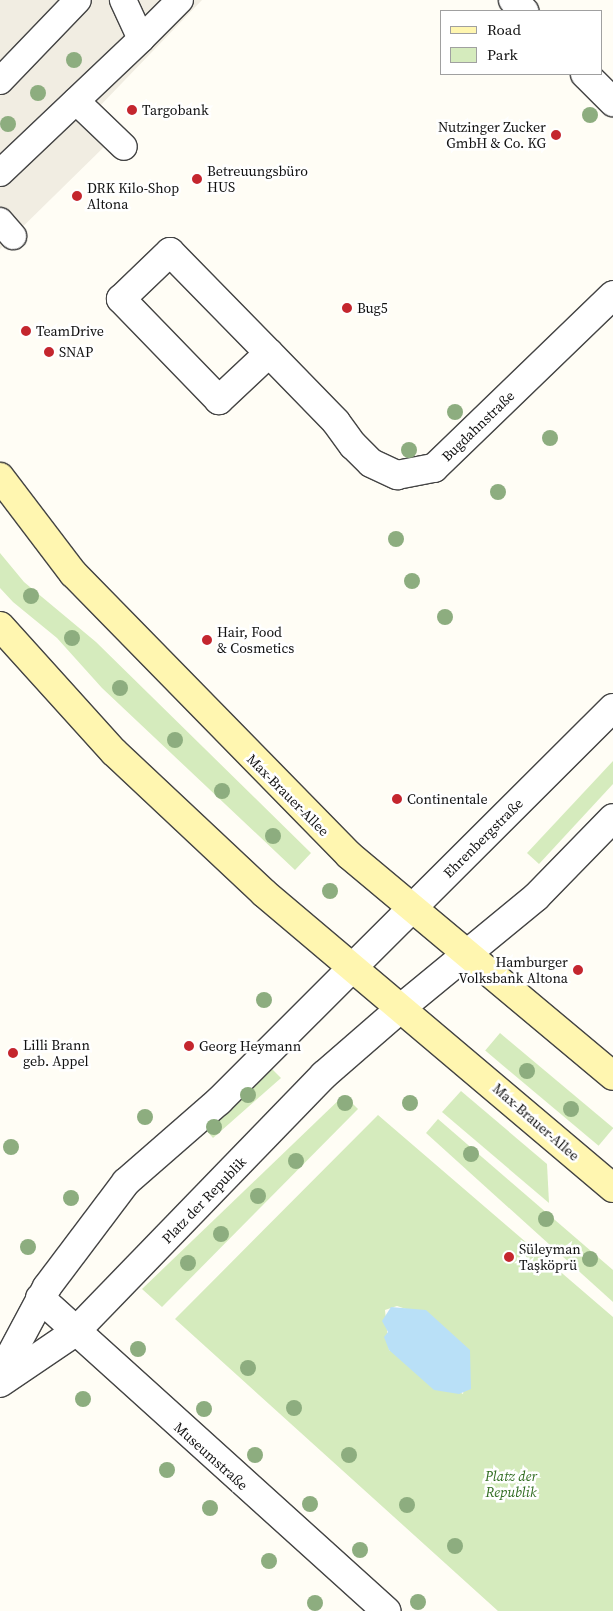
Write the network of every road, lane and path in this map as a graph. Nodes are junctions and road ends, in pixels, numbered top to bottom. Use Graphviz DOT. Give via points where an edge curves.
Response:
graph roads {
  1 [pos="78,0"];
  2 [pos="123,0"];
  3 [pos="180,0"];
  4 [pos="513,0"];
  5 [pos="523,10"];
  6 [pos="141,39"];
  7 [pos="586,75"];
  8 [pos="0,81"];
  9 [pos="76,102"];
  10 [pos="613,102"];
  11 [pos="124,147"];
  12 [pos="0,173"];
  13 [pos="613,295"];
  14 [pos="269,353"];
  15 [pos="0,477"];
  16 [pos="0,626"];
  17 [pos="613,708"];
  18 [pos="613,818"];
  19 [pos="412,908"];
  20 [pos="469,956"];
  21 [pos="353,967"];
  22 [pos="401,1008"];
  23 [pos="613,1076"];
  24 [pos="613,1188"];
  25 [pos="40,1298"];
  26 [pos="75,1332"];
  27 [pos="0,1375"];
  28 [pos="0,1383"];
  29 [pos="386,1611"];
  1 -- 8 [label="street"];
  2 -- 6 [label="street"];
  3 -- 6 [label="street"];
  4 -- 5 [label="street"];
  6 -- 9 [label="street"];
  7 -- 10 [label="street"];
  9 -- 11 [label="street"];
  9 -- 12 [label="street"];
  13 -- 14 [label="street, Bugdahnstraße" via="434,468 410,474 385,472 371,463"];
  14 -- 14 [label="street, Bugdahnstraße" via="170,252 121,299 218,400"];
  15 -- 19 [label="main road, Max-Brauer-Allee" via="73,573 138,643 348,855"];
  16 -- 21 [label="main road, Max-Brauer-Allee" via="114,752 264,893"];
  17 -- 19 [label="street, Ehrenbergstraße"];
  18 -- 20 [label="street" via="536,897"];
  19 -- 20 [label="main road, Max-Brauer-Allee"];
  19 -- 21 [label="street, Ehrenbergstraße"];
  20 -- 22 [label="street"];
  20 -- 23 [label="main road, Max-Brauer-Allee"];
  21 -- 22 [label="main road, Max-Brauer-Allee"];
  21 -- 25 [label="street" via="219,1101 126,1182"];
  22 -- 24 [label="main road, Max-Brauer-Allee"];
  22 -- 26 [label="street, Platz der Republik" via="330,1070"];
  25 -- 26 [label="street, Museumstraße"];
  25 -- 27 [label="street"];
  26 -- 28 [label="street, Platz der Republik"];
  26 -- 29 [label="street, Museumstraße"];
}
